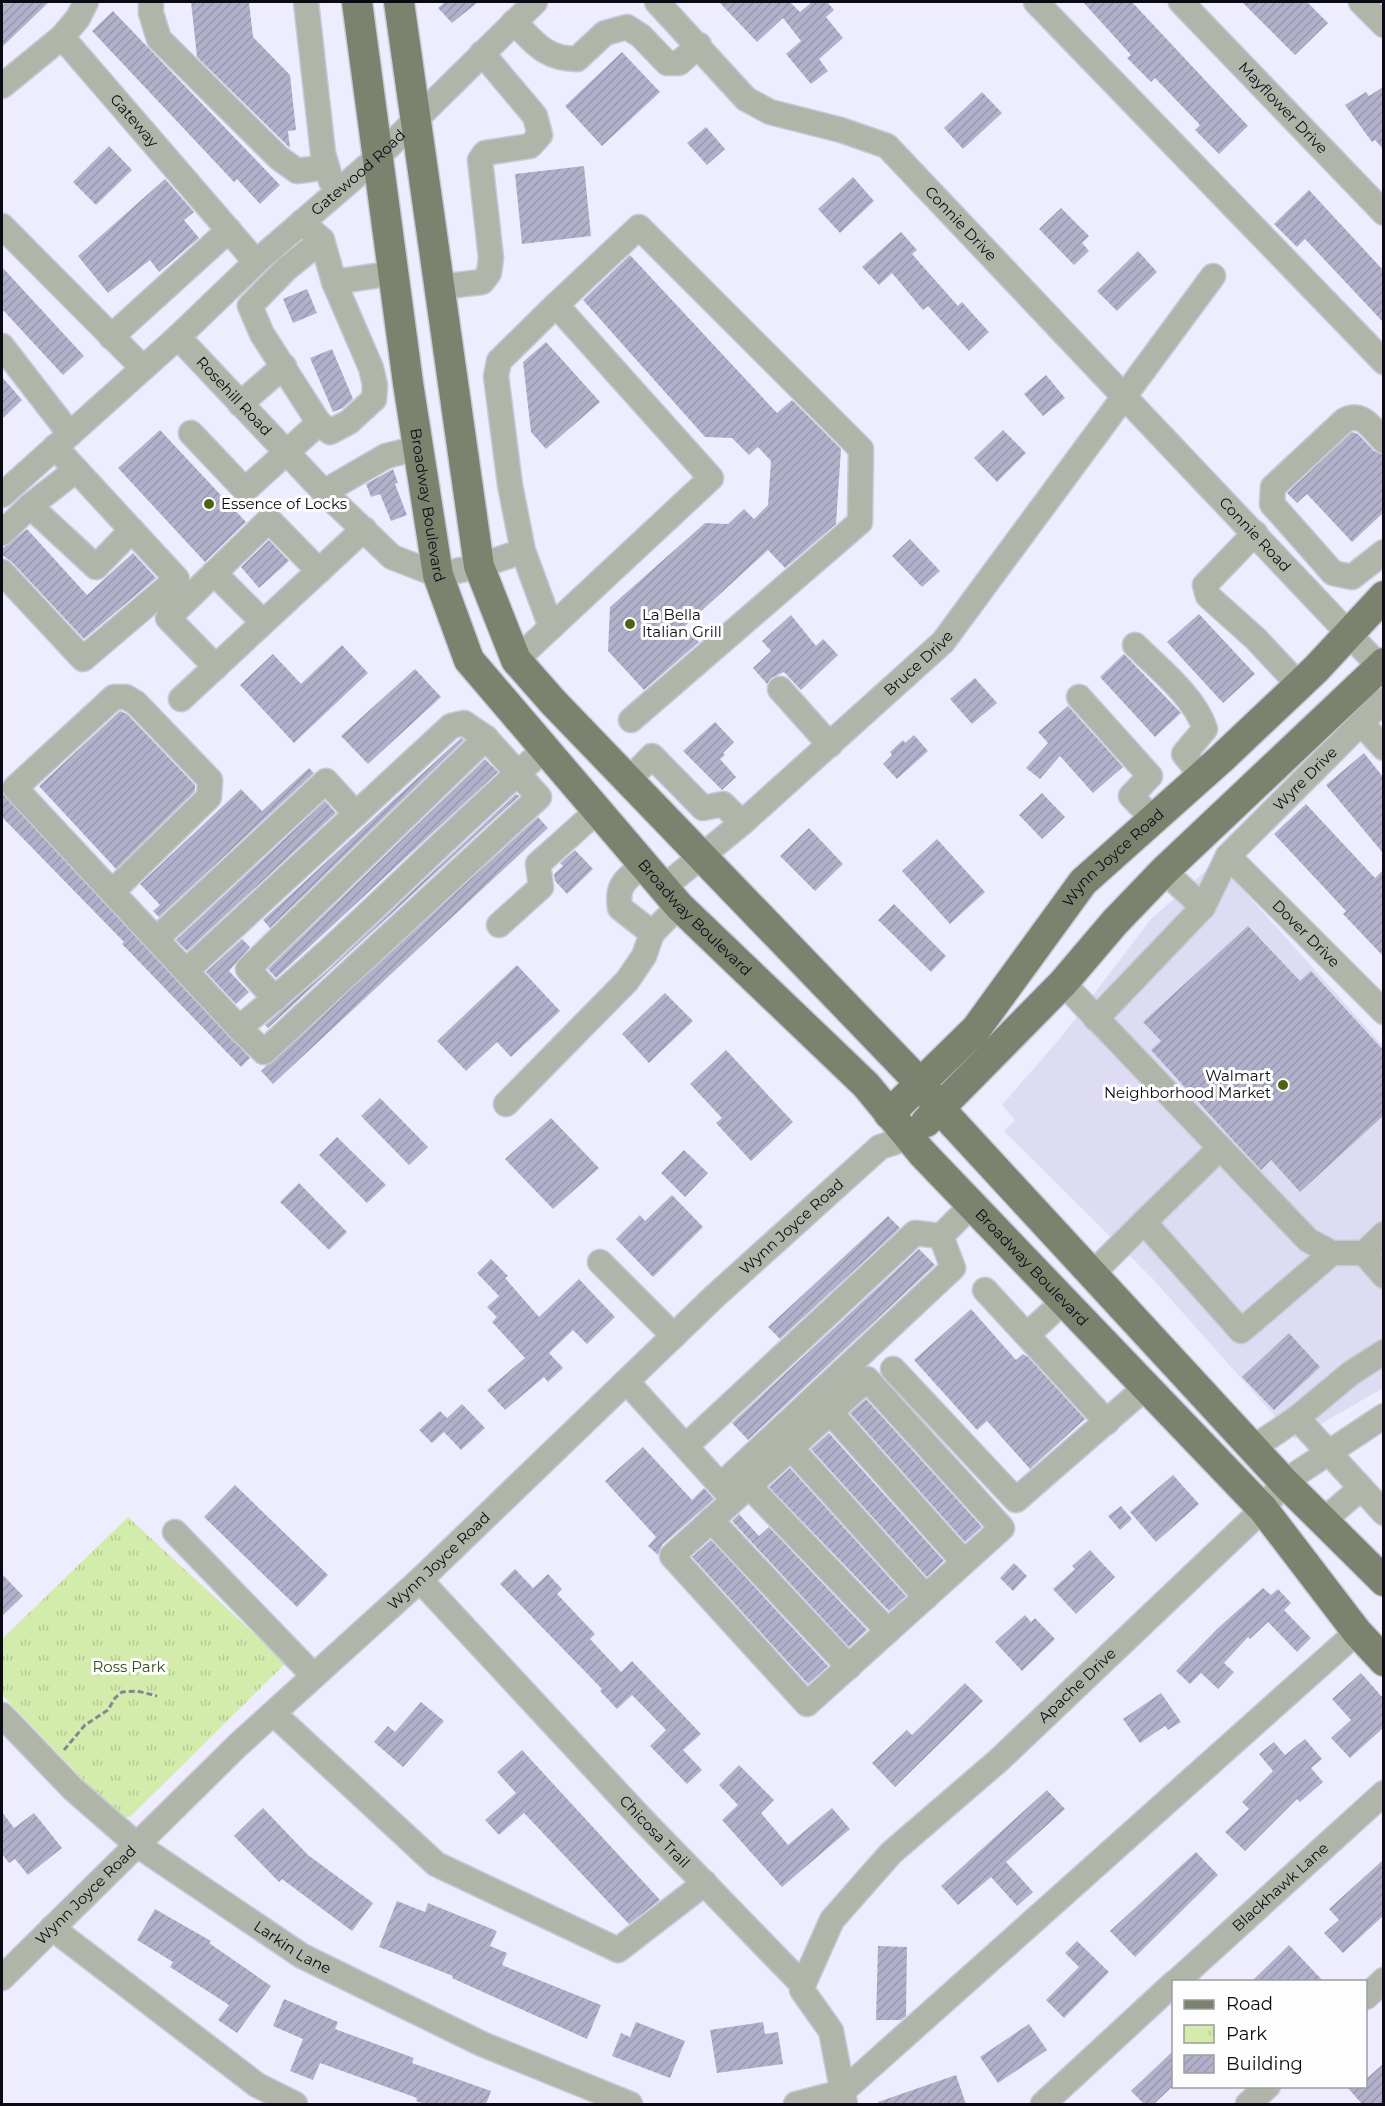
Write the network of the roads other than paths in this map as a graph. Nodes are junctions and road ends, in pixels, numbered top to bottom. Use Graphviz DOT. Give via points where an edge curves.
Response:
graph roads {
  1 [pos="86,2"];
  2 [pos="151,2"];
  3 [pos="306,2"];
  4 [pos="357,2"];
  5 [pos="399,2"];
  6 [pos="535,2"];
  7 [pos="657,2"];
  8 [pos="1036,2"];
  9 [pos="1181,2"];
  10 [pos="1360,2"];
  11 [pos="514,22"];
  12 [pos="1383,25"];
  13 [pos="62,37"];
  14 [pos="699,45"];
  15 [pos="482,53"];
  16 [pos="2,86"];
  17 [pos="414,121"];
  18 [pos="379,156"];
  19 [pos="327,167"];
  20 [pos="334,195"];
  21 [pos="1383,213"];
  22 [pos="302,222"];
  23 [pos="2,226"];
  24 [pos="229,230"];
  25 [pos="322,240"];
  26 [pos="256,262"];
  27 [pos="394,273"];
  28 [pos="1213,276"];
  29 [pos="334,282"];
  30 [pos="439,287"];
  31 [pos="556,305"];
  32 [pos="178,338"];
  33 [pos="115,341"];
  34 [pos="2,346"];
  35 [pos="1383,362"];
  36 [pos="284,366"];
  37 [pos="406,366"];
  38 [pos="143,368"];
  39 [pos="372,370"];
  40 [pos="1126,397"];
  41 [pos="240,404"];
  42 [pos="319,423"];
  43 [pos="191,432"];
  44 [pos="62,440"];
  45 [pos="1383,441"];
  46 [pos="418,448"];
  47 [pos="286,452"];
  48 [pos="76,470"];
  49 [pos="324,492"];
  50 [pos="2,495"];
  51 [pos="30,507"];
  52 [pos="364,529"];
  53 [pos="132,530"];
  54 [pos="2,533"];
  55 [pos="1255,533"];
  56 [pos="1300,534"];
  57 [pos="523,551"];
  58 [pos="1383,552"];
  59 [pos="1275,555"];
  60 [pos="479,566"];
  61 [pos="319,571"];
  62 [pos="2,572"];
  63 [pos="214,573"];
  64 [pos="438,575"];
  65 [pos="1383,596"];
  66 [pos="263,622"];
  67 [pos="551,627"];
  68 [pos="1349,633"];
  69 [pos="1135,645"];
  70 [pos="516,660"];
  71 [pos="216,667"];
  72 [pos="1382,667"];
  73 [pos="1299,685"];
  74 [pos="780,689"];
  75 [pos="1079,697"];
  76 [pos="181,699"];
  77 [pos="1376,712"];
  78 [pos="631,720"];
  79 [pos="486,738"];
  80 [pos="830,745"];
  81 [pos="1383,748"];
  82 [pos="544,750"];
  83 [pos="518,774"];
  84 [pos="1202,776"];
  85 [pos="628,782"];
  86 [pos="693,797"];
  87 [pos="596,812"];
  88 [pos="356,814"];
  89 [pos="667,821"];
  90 [pos="742,823"];
  91 [pos="1145,826"];
  92 [pos="1228,856"];
  93 [pos="702,858"];
  94 [pos="642,866"];
  95 [pos="1164,872"];
  96 [pos="112,892"];
  97 [pos="672,897"];
  98 [pos="1203,907"];
  99 [pos="243,918"];
  100 [pos="499,925"];
  101 [pos="652,933"];
  102 [pos="156,939"];
  103 [pos="270,947"];
  104 [pos="186,971"];
  105 [pos="1063,983"];
  106 [pos="275,999"];
  107 [pos="1383,1012"];
  108 [pos="1096,1019"];
  109 [pos="239,1028"];
  110 [pos="921,1084"];
  111 [pos="506,1104"];
  112 [pos="941,1110"];
  113 [pos="890,1114"];
  114 [pos="894,1142"];
  115 [pos="1220,1148"];
  116 [pos="972,1205"];
  117 [pos="1144,1222"];
  118 [pos="1383,1234"];
  119 [pos="941,1236"];
  120 [pos="1364,1253"];
  121 [pos="1332,1254"];
  122 [pos="600,1262"];
  123 [pos="1092,1274"];
  124 [pos="1383,1276"];
  125 [pos="985,1290"];
  126 [pos="1064,1301"];
  127 [pos="1027,1335"];
  128 [pos="674,1336"];
  129 [pos="1383,1352"];
  130 [pos="893,1369"];
  131 [pos="627,1382"];
  132 [pos="1146,1387"];
  133 [pos="830,1412"];
  134 [pos="1383,1416"];
  135 [pos="1297,1418"];
  136 [pos="1107,1422"];
  137 [pos="686,1446"];
  138 [pos="791,1448"];
  139 [pos="1253,1448"];
  140 [pos="1329,1452"];
  141 [pos="1284,1482"];
  142 [pos="1361,1488"];
  143 [pos="735,1490"];
  144 [pos="1263,1509"];
  145 [pos="1383,1513"];
  146 [pos="711,1520"];
  147 [pos="1323,1521"];
  148 [pos="176,1532"];
  149 [pos="964,1562"];
  150 [pos="420,1580"];
  151 [pos="1383,1581"];
  152 [pos="926,1597"];
  153 [pos="888,1631"];
  154 [pos="1358,1632"];
  155 [pos="1383,1660"];
  156 [pos="849,1667"];
  157 [pos="314,1676"];
  158 [pos="274,1714"];
  159 [pos="2,1715"];
  160 [pos="1383,1793"];
  161 [pos="136,1844"];
  162 [pos="705,1883"];
  163 [pos="52,1928"];
  164 [pos="2,1978"];
  165 [pos="1176,1980"];
  166 [pos="1383,1980"];
  167 [pos="1172,1984"];
  168 [pos="803,1985"];
  169 [pos="1367,1995"];
  170 [pos="1266,2088"];
  171 [pos="843,2098"];
  172 [pos="295,2104"];
  173 [pos="630,2104"];
  174 [pos="796,2104"];
  175 [pos="1043,2104"];
  176 [pos="1248,2104"];
  1 -- 13 [label="street"];
  2 -- 19 [label="street" via="159,39 279,158 297,171"];
  3 -- 19 [label="street"];
  4 -- 18 [label="main road, Broadway Boulevard"];
  5 -- 17 [label="main road"];
  6 -- 11 [label="street, Gatewood Road"];
  7 -- 14 [label="street, Connie Drive"];
  8 -- 35 [label="street"];
  9 -- 21 [label="street, Mayflower Drive"];
  10 -- 12 [label="street"];
  11 -- 14 [label="street" via="543,50 559,59 577,59 605,33 627,27 667,63 679,63"];
  11 -- 15 [label="street, Gatewood Road"];
  13 -- 16 [label="street"];
  13 -- 24 [label="street, Gateway"];
  14 -- 40 [label="street, Connie Drive" via="746,99 762,108 887,146"];
  15 -- 17 [label="street, Gatewood Road"];
  15 -- 30 [label="street" via="535,116 540,135 530,146 485,153 480,160 489,273 482,282"];
  17 -- 18 [label="street, Gatewood Road"];
  17 -- 30 [label="main road"];
  18 -- 20 [label="street, Gatewood Road"];
  18 -- 27 [label="main road, Broadway Boulevard"];
  19 -- 20 [label="street"];
  20 -- 22 [label="street, Gatewood Road"];
  22 -- 25 [label="street"];
  22 -- 26 [label="street, Gatewood Road"];
  23 -- 33 [label="street"];
  24 -- 26 [label="street, Gateway"];
  24 -- 33 [label="street"];
  25 -- 29 [label="street"];
  25 -- 36 [label="street" via="250,306 262,334"];
  26 -- 32 [label="street, Gatewood Road"];
  27 -- 29 [label="street"];
  27 -- 37 [label="main road, Broadway Boulevard"];
  28 -- 40 [label="street"];
  29 -- 39 [label="street"];
  30 -- 60 [label="main road"];
  31 -- 57 [label="street" via="499,361 496,376"];
  31 -- 67 [label="street" via="711,478"];
  31 -- 78 [label="street" via="639,227 861,449 860,522"];
  32 -- 38 [label="street"];
  32 -- 41 [label="street, Rosehill Road"];
  33 -- 38 [label="street"];
  34 -- 44 [label="street"];
  36 -- 41 [label="street"];
  36 -- 42 [label="street"];
  37 -- 39 [label="street"];
  37 -- 46 [label="main road, Broadway Boulevard"];
  38 -- 44 [label="street"];
  39 -- 42 [label="street" via="374,399 350,422 330,432"];
  40 -- 55 [label="street, Connie Road"];
  40 -- 80 [label="street, Bruce Drive" via="943,642"];
  41 -- 47 [label="street, Rosehill Road"];
  42 -- 47 [label="street"];
  43 -- 47 [label="street" via="245,490"];
  44 -- 48 [label="street"];
  44 -- 50 [label="street"];
  45 -- 56 [label="street" via="1362,418 1353,416 1273,487 1272,504"];
  46 -- 49 [label="street" via="386,456"];
  46 -- 64 [label="main road, Broadway Boulevard"];
  47 -- 49 [label="street, Rosehill Road"];
  48 -- 51 [label="street"];
  48 -- 53 [label="street"];
  49 -- 52 [label="street, Rosehill Road"];
  51 -- 53 [label="street" via="96,567"];
  51 -- 54 [label="street"];
  52 -- 61 [label="street"];
  52 -- 64 [label="street, Rosehill Road" via="392,557"];
  53 -- 62 [label="street" via="177,579 83,659"];
  55 -- 59 [label="street, Connie Road"];
  55 -- 73 [label="street" via="1205,585 1208,596"];
  56 -- 58 [label="street" via="1333,573 1343,577 1360,573"];
  56 -- 59 [label="street"];
  57 -- 60 [label="street"];
  57 -- 67 [label="street"];
  59 -- 68 [label="street, Connie Road"];
  60 -- 64 [label="street"];
  60 -- 70 [label="main road"];
  61 -- 63 [label="street" via="268,520"];
  61 -- 66 [label="street"];
  63 -- 66 [label="street"];
  63 -- 71 [label="street" via="168,618"];
  64 -- 82 [label="main road, Broadway Boulevard" via="469,660"];
  65 -- 68 [label="main road, Wynn Joyce Road"];
  66 -- 71 [label="street"];
  67 -- 70 [label="street"];
  68 -- 72 [label="street, Connie Road"];
  68 -- 73 [label="main road, Wynn Joyce Road"];
  69 -- 84 [label="street" via="1201,717 1205,729 1184,754"];
  70 -- 85 [label="main road"];
  71 -- 76 [label="street"];
  72 -- 95 [label="main road, Wynn Joyce Road"];
  73 -- 84 [label="main road, Wynn Joyce Road"];
  74 -- 80 [label="street"];
  75 -- 91 [label="street" via="1150,776 1131,796"];
  77 -- 81 [label="street"];
  77 -- 92 [label="street, Wyre Drive"];
  79 -- 83 [label="street"];
  79 -- 88 [label="street" via="464,723 452,726"];
  79 -- 103 [label="street"];
  80 -- 90 [label="street, Bruce Drive"];
  82 -- 83 [label="street"];
  82 -- 87 [label="main road, Broadway Boulevard"];
  83 -- 106 [label="street"];
  83 -- 109 [label="street" via="539,797 264,1052"];
  84 -- 91 [label="main road, Wynn Joyce Road"];
  85 -- 86 [label="street" via="652,756"];
  85 -- 89 [label="main road"];
  86 -- 89 [label="street"];
  86 -- 90 [label="street" via="703,808 723,804"];
  87 -- 94 [label="main road, Broadway Boulevard"];
  87 -- 100 [label="street" via="538,864 541,887"];
  88 -- 99 [label="street"];
  88 -- 102 [label="street" via="326,781"];
  89 -- 93 [label="main road"];
  90 -- 93 [label="street, Bruce Drive"];
  91 -- 95 [label="main road"];
  91 -- 110 [label="main road, Wynn Joyce Road" via="1083,882 976,1029"];
  92 -- 98 [label="street, Wyre Drive"];
  92 -- 107 [label="street, Dover Drive"];
  93 -- 97 [label="street, Bruce Drive"];
  93 -- 110 [label="main road"];
  94 -- 97 [label="main road, Broadway Boulevard"];
  94 -- 101 [label="street" via="622,882 618,895 620,908"];
  95 -- 98 [label="street"];
  95 -- 105 [label="main road, Wynn Joyce Road"];
  96 -- 96 [label="street" via="15,788 114,698 126,697 210,780 209,797"];
  96 -- 102 [label="street"];
  97 -- 101 [label="street, Bruce Drive"];
  97 -- 113 [label="main road, Broadway Boulevard"];
  98 -- 108 [label="street, Wyre Drive"];
  99 -- 103 [label="street"];
  99 -- 104 [label="street"];
  101 -- 111 [label="street" via="644,956 627,981"];
  102 -- 104 [label="street"];
  103 -- 106 [label="street" via="248,969"];
  104 -- 109 [label="street"];
  105 -- 108 [label="street"];
  105 -- 112 [label="main road, Wynn Joyce Road"];
  106 -- 109 [label="street"];
  108 -- 115 [label="street"];
  110 -- 112 [label="main road"];
  110 -- 113 [label="main road, Wynn Joyce Road"];
  112 -- 114 [label="main road, Wynn Joyce Road"];
  112 -- 123 [label="main road"];
  113 -- 114 [label="main road, Broadway Boulevard"];
  114 -- 116 [label="main road, Broadway Boulevard"];
  114 -- 128 [label="street, Wynn Joyce Road"];
  115 -- 117 [label="street"];
  115 -- 121 [label="street" via="1308,1240"];
  116 -- 119 [label="street"];
  116 -- 126 [label="main road, Broadway Boulevard"];
  117 -- 121 [label="street" via="1241,1331"];
  117 -- 123 [label="street"];
  118 -- 120 [label="street"];
  119 -- 137 [label="street" via="915,1233"];
  119 -- 143 [label="street" via="953,1268"];
  120 -- 121 [label="street"];
  120 -- 124 [label="street"];
  122 -- 128 [label="street"];
  123 -- 126 [label="main road"];
  123 -- 139 [label="main road"];
  125 -- 127 [label="street"];
  126 -- 127 [label="street"];
  126 -- 132 [label="main road, Broadway Boulevard"];
  127 -- 136 [label="street"];
  128 -- 131 [label="street, Wynn Joyce Road"];
  129 -- 135 [label="street"];
  130 -- 136 [label="street" via="1016,1500"];
  131 -- 137 [label="street"];
  131 -- 150 [label="street, Wynn Joyce Road"];
  132 -- 136 [label="street"];
  132 -- 144 [label="main road, Broadway Boulevard"];
  133 -- 138 [label="street"];
  133 -- 149 [label="street"];
  133 -- 149 [label="street" via="867,1379 1002,1528"];
  134 -- 140 [label="street, Apache Drive"];
  135 -- 139 [label="street"];
  135 -- 140 [label="street"];
  137 -- 143 [label="street"];
  138 -- 143 [label="street"];
  138 -- 152 [label="street"];
  139 -- 141 [label="main road"];
  140 -- 141 [label="street, Apache Drive"];
  140 -- 142 [label="street"];
  141 -- 144 [label="street, Apache Drive"];
  141 -- 147 [label="main road"];
  142 -- 145 [label="street"];
  142 -- 147 [label="street"];
  143 -- 146 [label="street"];
  143 -- 153 [label="street"];
  144 -- 154 [label="main road, Broadway Boulevard"];
  144 -- 168 [label="street, Apache Drive" via="999,1760 891,1853 832,1920"];
  146 -- 156 [label="street"];
  146 -- 156 [label="street" via="672,1556 807,1704"];
  147 -- 151 [label="main road"];
  148 -- 157 [label="street"];
  149 -- 152 [label="street"];
  150 -- 157 [label="street, Wynn Joyce Road"];
  150 -- 162 [label="street, Chicosa Trail"];
  152 -- 153 [label="street"];
  153 -- 156 [label="street"];
  154 -- 155 [label="main road, Broadway Boulevard"];
  154 -- 171 [label="street"];
  157 -- 158 [label="street, Wynn Joyce Road"];
  158 -- 161 [label="street, Wynn Joyce Road"];
  158 -- 162 [label="street" via="436,1864 618,1950"];
  159 -- 161 [label="street, Larkin Lane" via="73,1789"];
  160 -- 165 [label="street, Blackhawk Lane"];
  161 -- 163 [label="street, Wynn Joyce Road"];
  161 -- 173 [label="street, Larkin Lane" via="302,1956 482,2044"];
  162 -- 168 [label="street, Chicosa Trail"];
  163 -- 164 [label="street, Wynn Joyce Road"];
  163 -- 172 [label="street" via="257,2085"];
  166 -- 169 [label="street"];
  167 -- 175 [label="street, Blackhawk Lane"];
  168 -- 171 [label="street, Chicosa Trail" via="802,1990 831,2031"];
  170 -- 176 [label="street"];
  171 -- 174 [label="street"];
}
